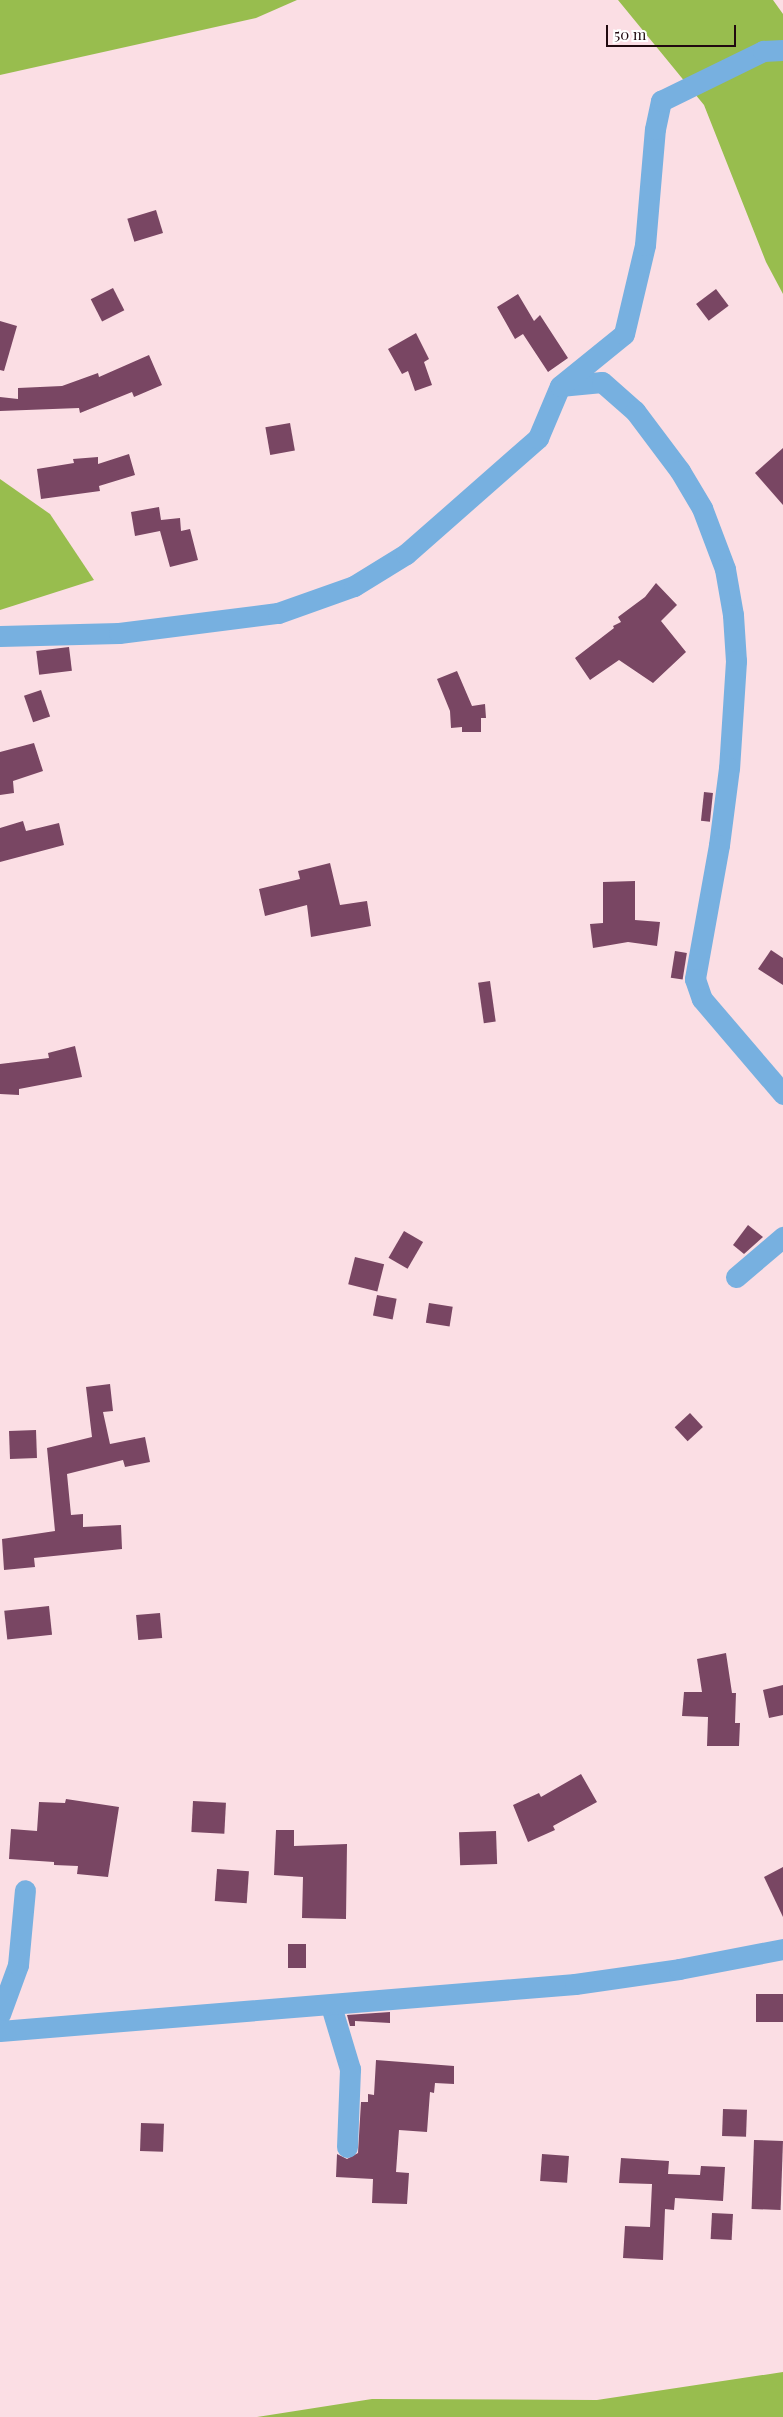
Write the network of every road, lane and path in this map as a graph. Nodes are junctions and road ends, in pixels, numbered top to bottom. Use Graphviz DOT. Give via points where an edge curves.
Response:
graph roads {
  1 [pos="783,50"];
  2 [pos="560,386"];
  3 [pos="0,636"];
  4 [pos="783,1094"];
  5 [pos="783,1237"];
  6 [pos="736,1277"];
  7 [pos="25,1890"];
  8 [pos="783,1949"];
  9 [pos="331,2006"];
  10 [pos="0,2014"];
  11 [pos="0,2031"];
  12 [pos="346,2147"];
  1 -- 2 [label="street" via="763,51 661,101 655,129 644,245 624,334"];
  2 -- 3 [label="street" via="538,438 406,554 354,586 278,614 242,620 119,633"];
  2 -- 4 [label="street" via="602,382 634,412 680,471 702,508 725,569 734,615 736,661 729,768 695,979 702,999"];
  5 -- 6 [label="street"];
  7 -- 10 [label="street" via="18,1965"];
  8 -- 9 [label="street" via="679,1970 575,1984"];
  9 -- 11 [label="street"];
  9 -- 12 [label="street" via="350,2069"];
}
